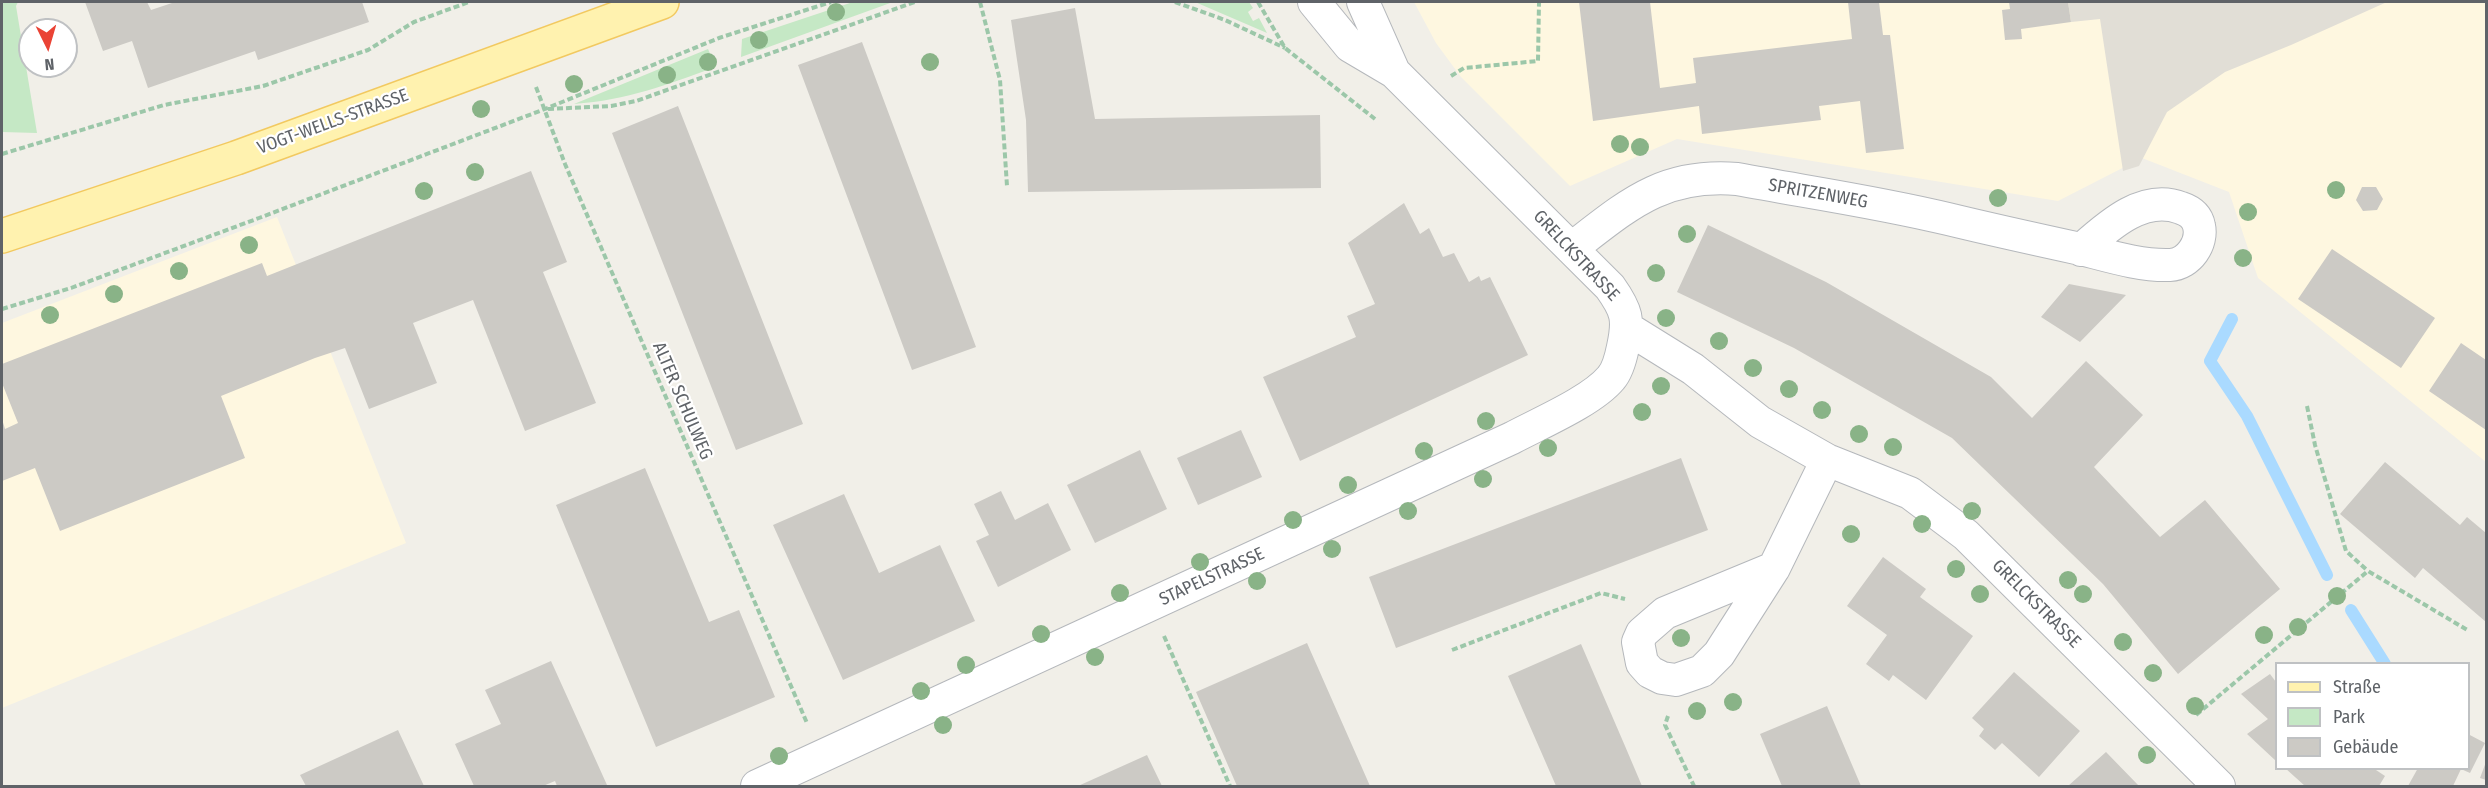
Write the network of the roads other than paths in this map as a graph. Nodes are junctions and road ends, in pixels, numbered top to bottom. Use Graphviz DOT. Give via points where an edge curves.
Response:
graph roads {
  1 [pos="662,2"];
  2 [pos="1314,2"];
  3 [pos="1363,2"];
  4 [pos="1394,72"];
  5 [pos="2,236"];
  6 [pos="1572,248"];
  7 [pos="2081,250"];
  8 [pos="1627,328"];
  9 [pos="1827,460"];
  10 [pos="1774,568"];
  11 [pos="758,786"];
  12 [pos="2219,786"];
  1 -- 5 [label="main road, VOGT-WELLS-STRASSE" via="236,158"];
  2 -- 4 [label="street" via="1350,45"];
  3 -- 4 [label="street"];
  4 -- 6 [label="street, GRELCKSTRASSE"];
  6 -- 7 [label="street, SPRITZENWEG" via="1626,206 1650,193 1713,177 1911,210"];
  6 -- 8 [label="street, GRELCKSTRASSE" via="1620,302 1627,315"];
  8 -- 9 [label="street, GRELCKSTRASSE" via="1693,369 1760,422"];
  8 -- 11 [label="street, STAPELSTRASSE" via="1612,377 1588,396 1512,438"];
  9 -- 10 [label="street"];
  9 -- 12 [label="street, GRELCKSTRASSE" via="1910,494 1966,535"];
  10 -- 10 [label="street" via="1719,654 1702,671 1676,680 1662,678 1642,663 1638,642 1651,624 1665,614"];
}
